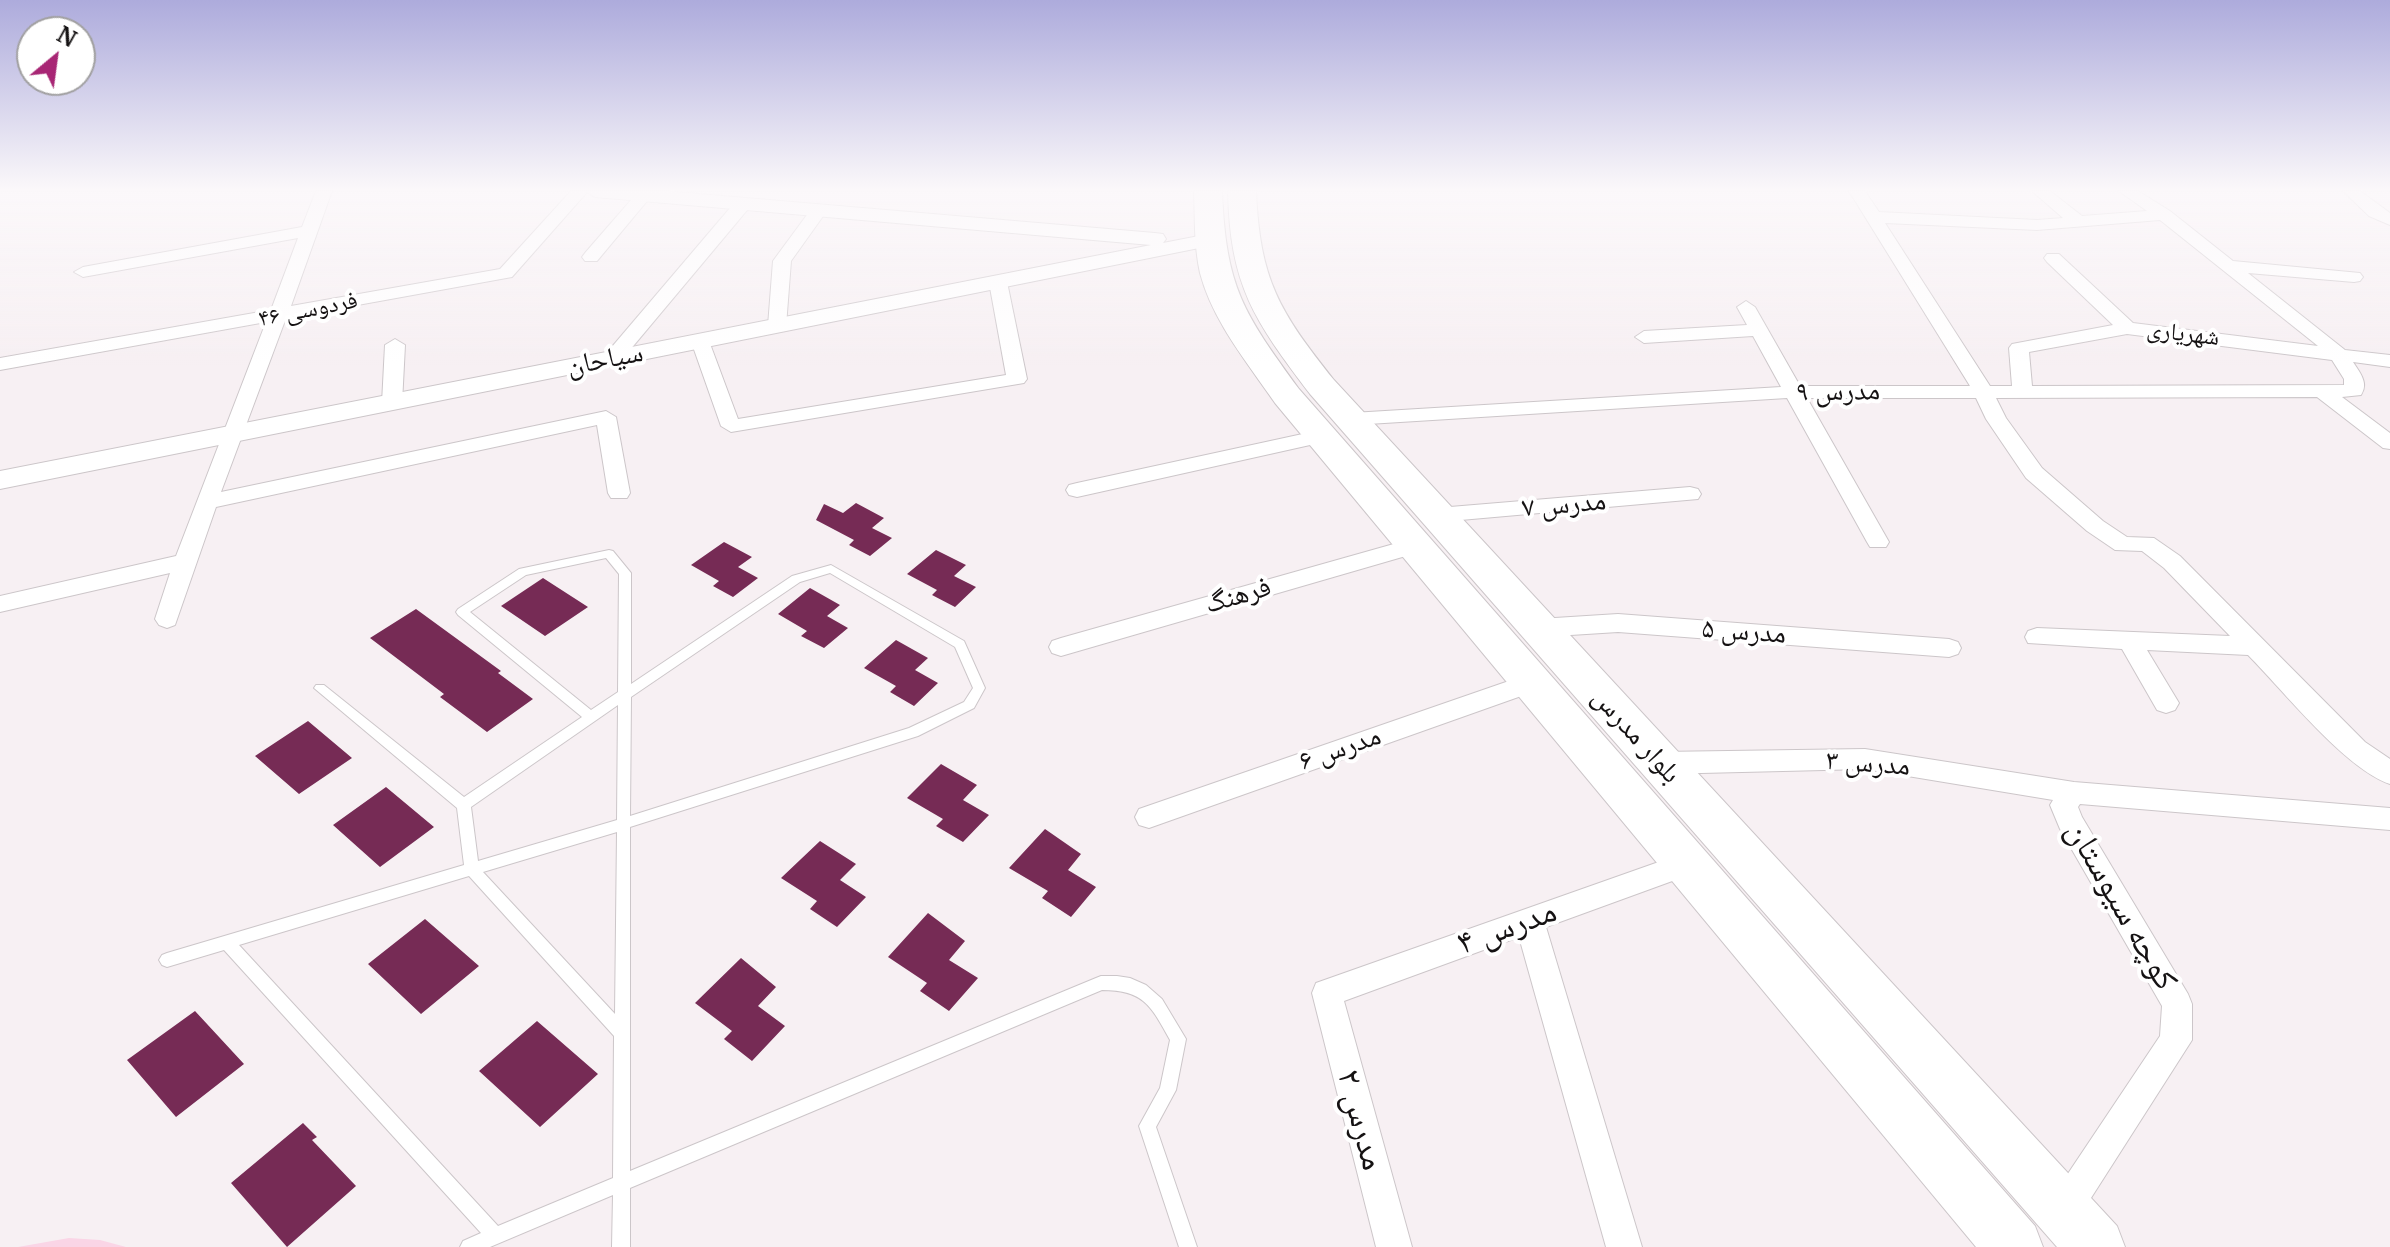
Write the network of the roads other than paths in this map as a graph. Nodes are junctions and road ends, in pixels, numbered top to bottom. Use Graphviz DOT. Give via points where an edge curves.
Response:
graph roads {
  1 [pos="209,249"];
  2 [pos="304,249"];
  3 [pos="527,249"];
  4 [pos="598,249"];
  5 [pos="705,249"];
  6 [pos="791,249"];
  7 [pos="1136,249"];
  8 [pos="1211,249"];
  9 [pos="1247,249"];
  10 [pos="1894,249"];
  11 [pos="2207,249"];
  12 [pos="591,257"];
  13 [pos="2053,258"];
  14 [pos="2228,266"];
  15 [pos="83,272"];
  16 [pos="2354,277"];
  17 [pos="998,282"];
  18 [pos="1746,307"];
  19 [pos="280,316"];
  20 [pos="777,326"];
  21 [pos="2127,328"];
  22 [pos="1759,330"];
  23 [pos="1644,337"];
  24 [pos="700,341"];
  25 [pos="395,345"];
  26 [pos="2338,353"];
  27 [pos="612,359"];
  28 [pos="2390,361"];
  29 [pos="0,364"];
  30 [pos="2022,390"];
  31 [pos="1983,391"];
  32 [pos="1795,392"];
  33 [pos="2324,393"];
  34 [pos="392,403"];
  35 [pos="1337,427"];
  36 [pos="234,434"];
  37 [pos="2390,443"];
  38 [pos="0,480"];
  39 [pos="1077,490"];
  40 [pos="619,493"];
  41 [pos="1690,494"];
  42 [pos="207,502"];
  43 [pos="1427,530"];
  44 [pos="1878,542"];
  45 [pos="185,562"];
  46 [pos="0,604"];
  47 [pos="167,619"];
  48 [pos="1539,628"];
  49 [pos="2037,637"];
  50 [pos="2129,641"];
  51 [pos="2255,646"];
  52 [pos="1061,647"];
  53 [pos="1949,648"];
  54 [pos="1532,682"];
  55 [pos="320,688"];
  56 [pos="624,693"];
  57 [pos="2166,703"];
  58 [pos="591,717"];
  59 [pos="1660,763"];
  60 [pos="2390,773"];
  61 [pos="2074,793"];
  62 [pos="464,805"];
  63 [pos="1149,817"];
  64 [pos="2390,819"];
  65 [pos="623,824"];
  66 [pos="1687,864"];
  67 [pos="472,869"];
  68 [pos="1529,920"];
  69 [pos="227,942"];
  70 [pos="167,960"];
  71 [pos="1327,993"];
  72 [pos="622,1033"];
  73 [pos="1907,1039"];
  74 [pos="1857,1063"];
  75 [pos="622,1181"];
  76 [pos="2063,1211"];
  77 [pos="495,1236"];
  78 [pos="469,1247"];
  79 [pos="621,1247"];
  80 [pos="1188,1247"];
  81 [pos="1394,1247"];
  82 [pos="1624,1247"];
  83 [pos="2014,1247"];
  84 [pos="2096,1247"];
  1 -- 15 [label="street"];
  2 -- 19 [label="street"];
  3 -- 19 [label="street, فردوسی ۴۶" via="506,273"];
  4 -- 12 [label="street"];
  5 -- 27 [label="street"];
  6 -- 20 [label="street" via="782,261"];
  7 -- 17 [label="street, سیاحان"];
  8 -- 35 [label="main road, بلوار مدرس" via="1230,310 1287,396"];
  9 -- 35 [label="main road, بلوار مدرس" via="1265,303"];
  10 -- 31 [label="street"];
  11 -- 14 [label="street"];
  13 -- 21 [label="street"];
  14 -- 16 [label="street"];
  14 -- 26 [label="street"];
  17 -- 20 [label="street, سیاحان"];
  17 -- 24 [label="street" via="1017,379 731,426"];
  18 -- 22 [label="street"];
  19 -- 29 [label="street, فردوسی ۴۶"];
  19 -- 36 [label="street"];
  20 -- 24 [label="street, سیاحان"];
  21 -- 26 [label="street, شهریاری"];
  21 -- 30 [label="street, شهریاری" via="2019,348"];
  22 -- 23 [label="street"];
  22 -- 32 [label="street"];
  24 -- 27 [label="street, سیاحان"];
  25 -- 34 [label="street"];
  26 -- 28 [label="street, شهریاری"];
  26 -- 33 [label="street" via="2354,379 2354,391"];
  27 -- 34 [label="street, سیاحان"];
  30 -- 31 [label="street, مدرس ۹"];
  30 -- 33 [label="street, مدرس ۹"];
  31 -- 32 [label="street, مدرس ۹"];
  31 -- 51 [label="street" via="2034,473 2123,545 2146,543 2172,562"];
  32 -- 35 [label="street, مدرس ۹"];
  32 -- 44 [label="street"];
  33 -- 37 [label="street"];
  34 -- 36 [label="street, سیاحان"];
  35 -- 39 [label="street, مدرس ۹"];
  35 -- 43 [label="main road, بلوار مدرس"];
  36 -- 38 [label="street, سیاحان"];
  36 -- 42 [label="street"];
  40 -- 42 [label="street" via="606,417"];
  41 -- 43 [label="street, مدرس ۷"];
  42 -- 45 [label="street"];
  43 -- 48 [label="main road, بلوار مدرس"];
  43 -- 52 [label="street, فرهنگ"];
  43 -- 54 [label="main road, بلوار مدرس"];
  45 -- 46 [label="street"];
  45 -- 47 [label="street"];
  48 -- 53 [label="street, مدرس ۵" via="1618,623"];
  48 -- 59 [label="main road, بلوار مدرس"];
  49 -- 50 [label="street"];
  50 -- 51 [label="street"];
  50 -- 57 [label="street"];
  51 -- 60 [label="street" via="2356,749"];
  54 -- 63 [label="street, مدرس ۶"];
  54 -- 66 [label="main road, بلوار مدرس"];
  55 -- 62 [label="lane"];
  56 -- 58 [label="lane"];
  56 -- 58 [label="lane" via="625,573 609,554 523,572 462,612"];
  56 -- 65 [label="lane"];
  56 -- 65 [label="lane" via="796,579 831,569 960,644 979,688 969,705 913,732"];
  58 -- 62 [label="lane"];
  59 -- 61 [label="street, مدرس ۳" via="1865,759"];
  59 -- 73 [label="main road, بلوار مدرس"];
  61 -- 64 [label="street, کوچه سیوستان"];
  61 -- 76 [label="street, کوچه سیوستان" via="2064,805 2070,821 2177,1004 2176,1040"];
  62 -- 67 [label="lane"];
  65 -- 67 [label="lane"];
  65 -- 72 [label="lane"];
  66 -- 68 [label="street, مدرس ۴"];
  66 -- 74 [label="main road, بلوار مدرس"];
  67 -- 69 [label="lane"];
  67 -- 72 [label="lane"];
  68 -- 71 [label="street, مدرس ۴"];
  68 -- 82 [label="street"];
  69 -- 70 [label="lane"];
  69 -- 77 [label="lane"];
  71 -- 81 [label="street, مدرس ۲"];
  72 -- 75 [label="lane"];
  73 -- 74 [label="main road"];
  73 -- 76 [label="main road, بلوار مدرس"];
  74 -- 83 [label="main road, بلوار مدرس"];
  75 -- 77 [label="lane"];
  75 -- 79 [label="lane"];
  75 -- 80 [label="lane" via="1101,983 1124,981 1154,997 1178,1039 1168,1090 1147,1126"];
  76 -- 84 [label="main road, بلوار مدرس"];
  77 -- 78 [label="lane"];
}
